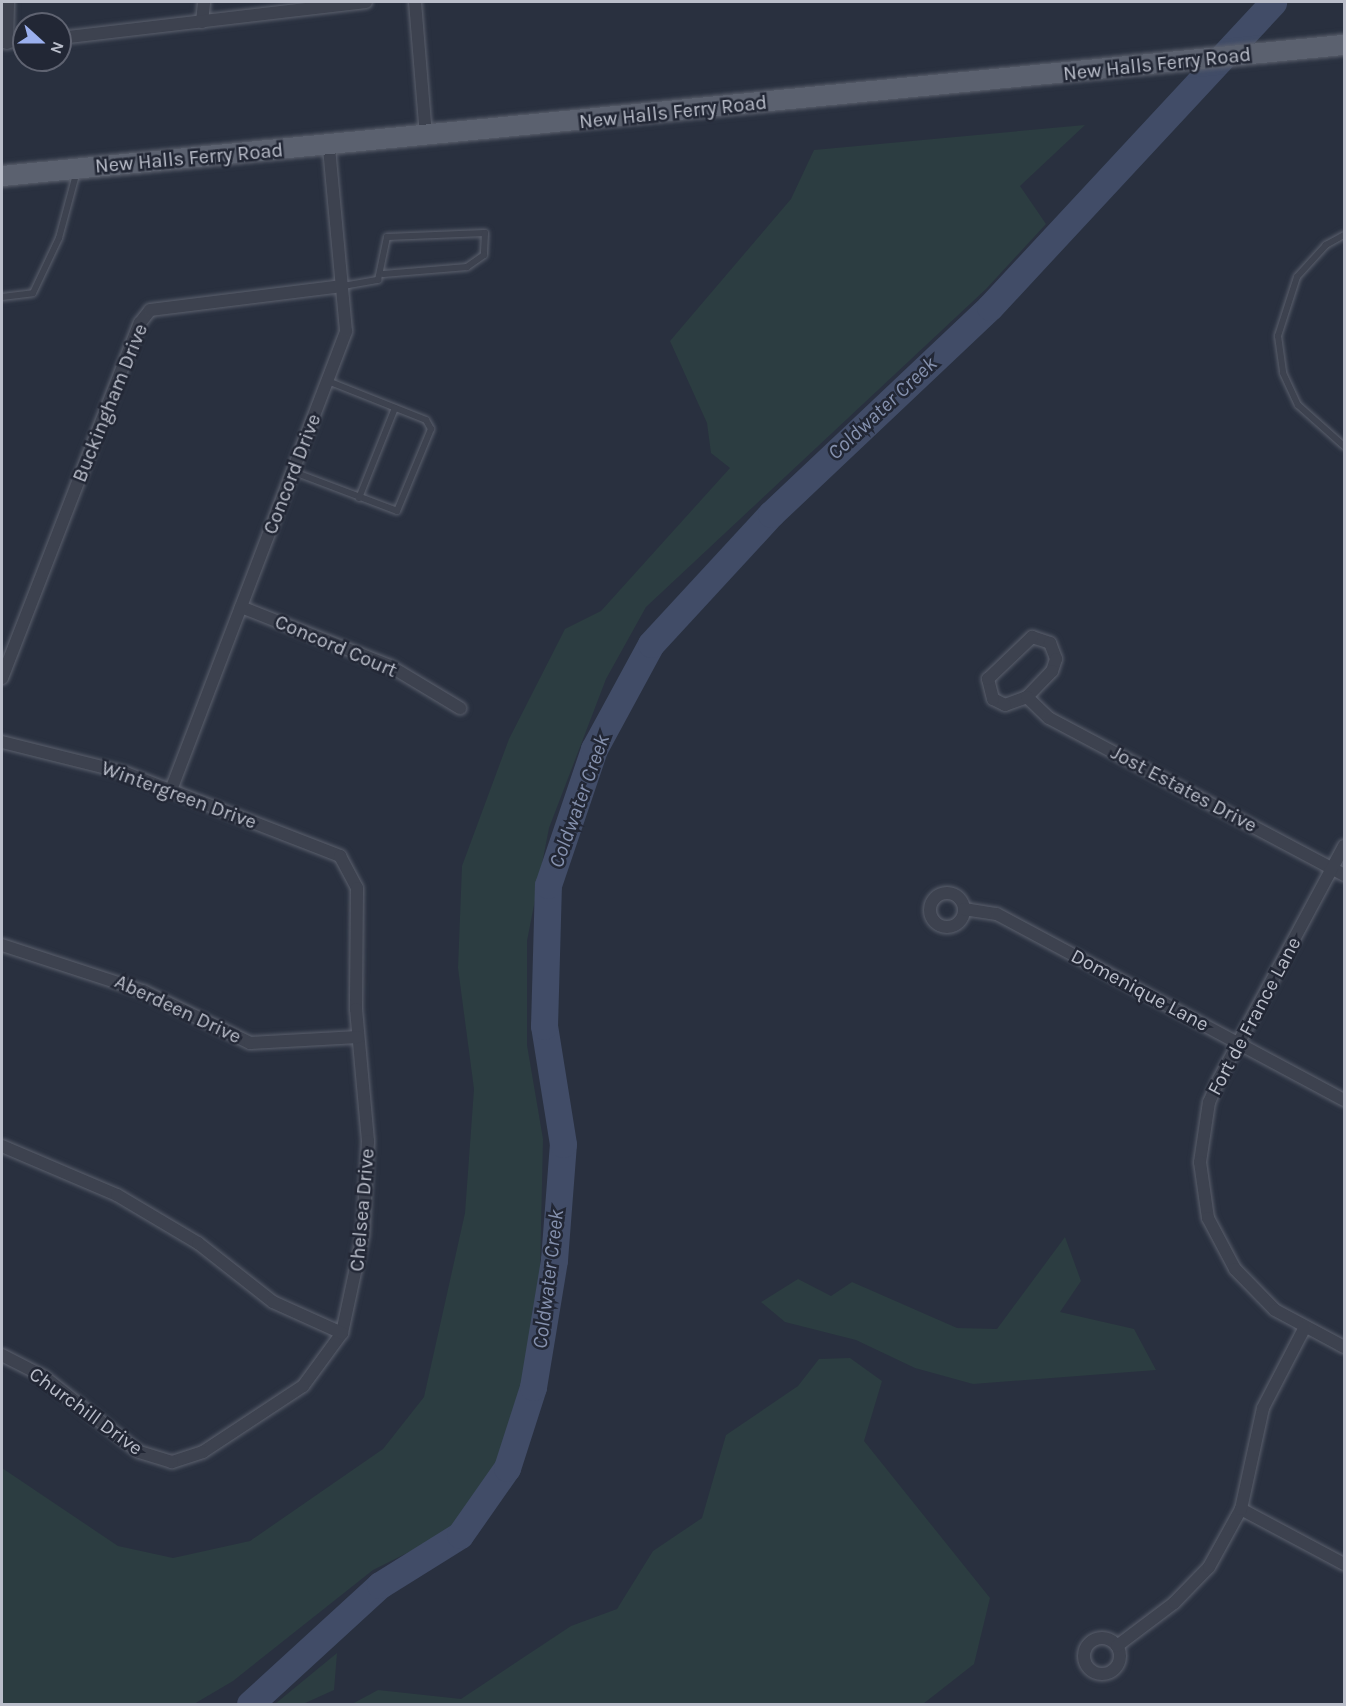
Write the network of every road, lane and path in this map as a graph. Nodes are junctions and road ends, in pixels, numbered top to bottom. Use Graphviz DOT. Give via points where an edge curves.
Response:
graph roads {
  1 [pos="8,2"];
  2 [pos="204,2"];
  3 [pos="366,2"];
  4 [pos="415,2"];
  5 [pos="202,22"];
  6 [pos="72,37"];
  7 [pos="4,42"];
  8 [pos="1344,45"];
  9 [pos="426,136"];
  10 [pos="329,146"];
  11 [pos="78,167"];
  12 [pos="2,177"];
  13 [pos="1344,235"];
  14 [pos="383,274"];
  15 [pos="342,286"];
  16 [pos="2,297"];
  17 [pos="328,381"];
  18 [pos="395,408"];
  19 [pos="1344,446"];
  20 [pos="294,472"];
  21 [pos="359,498"];
  22 [pos="240,607"];
  23 [pos="2,678"];
  24 [pos="1027,697"];
  25 [pos="460,708"];
  26 [pos="2,742"];
  27 [pos="171,790"];
  28 [pos="1344,846"];
  29 [pos="350,867"];
  30 [pos="1332,868"];
  31 [pos="1344,875"];
  32 [pos="964,909"];
  33 [pos="2,945"];
  34 [pos="358,1037"];
  35 [pos="1239,1043"];
  36 [pos="1344,1100"];
  37 [pos="2,1146"];
  38 [pos="1305,1327"];
  39 [pos="342,1333"];
  40 [pos="1344,1347"];
  41 [pos="2,1355"];
  42 [pos="172,1462"];
  43 [pos="1241,1509"];
  44 [pos="1344,1564"];
  45 [pos="1117,1646"];
  1 -- 7 [label="street"];
  2 -- 5 [label="street"];
  3 -- 5 [label="street"];
  4 -- 9 [label="street"];
  5 -- 6 [label="street"];
  8 -- 9 [label="main road, New Halls Ferry Road"];
  9 -- 10 [label="main road, New Halls Ferry Road"];
  10 -- 11 [label="main road, New Halls Ferry Road"];
  10 -- 15 [label="street, Concord Drive"];
  11 -- 12 [label="main road, New Halls Ferry Road"];
  11 -- 16 [label="lane" via="59,238 33,293"];
  13 -- 19 [label="lane" via="1326,245 1297,277 1278,336 1283,373 1298,405"];
  14 -- 14 [label="lane" via="384,242 390,236 480,229 485,233 482,259 467,267"];
  14 -- 15 [label="lane" via="374,282"];
  15 -- 17 [label="street, Concord Drive" via="346,331"];
  15 -- 23 [label="street, Buckingham Drive" via="150,309 140,323"];
  17 -- 18 [label="lane"];
  17 -- 20 [label="street, Concord Drive"];
  18 -- 21 [label="lane"];
  18 -- 21 [label="lane" via="431,426 399,508 393,511"];
  20 -- 21 [label="lane"];
  20 -- 22 [label="street, Concord Drive"];
  22 -- 25 [label="street, Concord Court" via="390,666"];
  22 -- 27 [label="street, Concord Drive"];
  24 -- 24 [label="street" via="1056,659 1050,643 1043,639 1022,643 988,679 993,699 1005,705"];
  24 -- 30 [label="street, Jost Estates Drive" via="1049,718"];
  26 -- 27 [label="street, Wintergreen Drive"];
  27 -- 29 [label="street, Wintergreen Drive" via="329,851"];
  28 -- 30 [label="street, Fort de France Lane"];
  29 -- 34 [label="street, Chelsea Drive" via="358,905"];
  30 -- 31 [label="street, Jost Estates Drive"];
  30 -- 35 [label="street, Fort de France Lane"];
  32 -- 35 [label="street, Domenique Lane" via="997,914"];
  33 -- 34 [label="street, Aberdeen Drive" via="45,954 143,991 250,1043"];
  34 -- 39 [label="street, Chelsea Drive" via="368,1141 363,1235"];
  35 -- 36 [label="street, Domenique Lane"];
  35 -- 38 [label="street, Fort de France Lane" via="1209,1102 1200,1162 1203,1197 1235,1269 1275,1310"];
  37 -- 39 [label="street" via="117,1195 198,1243 273,1302"];
  38 -- 40 [label="street, Fort de France Lane"];
  38 -- 43 [label="street" via="1263,1408"];
  39 -- 42 [label="street, Chelsea Drive" via="303,1386 203,1452"];
  41 -- 42 [label="street, Churchill Drive" via="43,1376 139,1452"];
  43 -- 44 [label="street"];
  43 -- 45 [label="street" via="1193,1587"];
}
